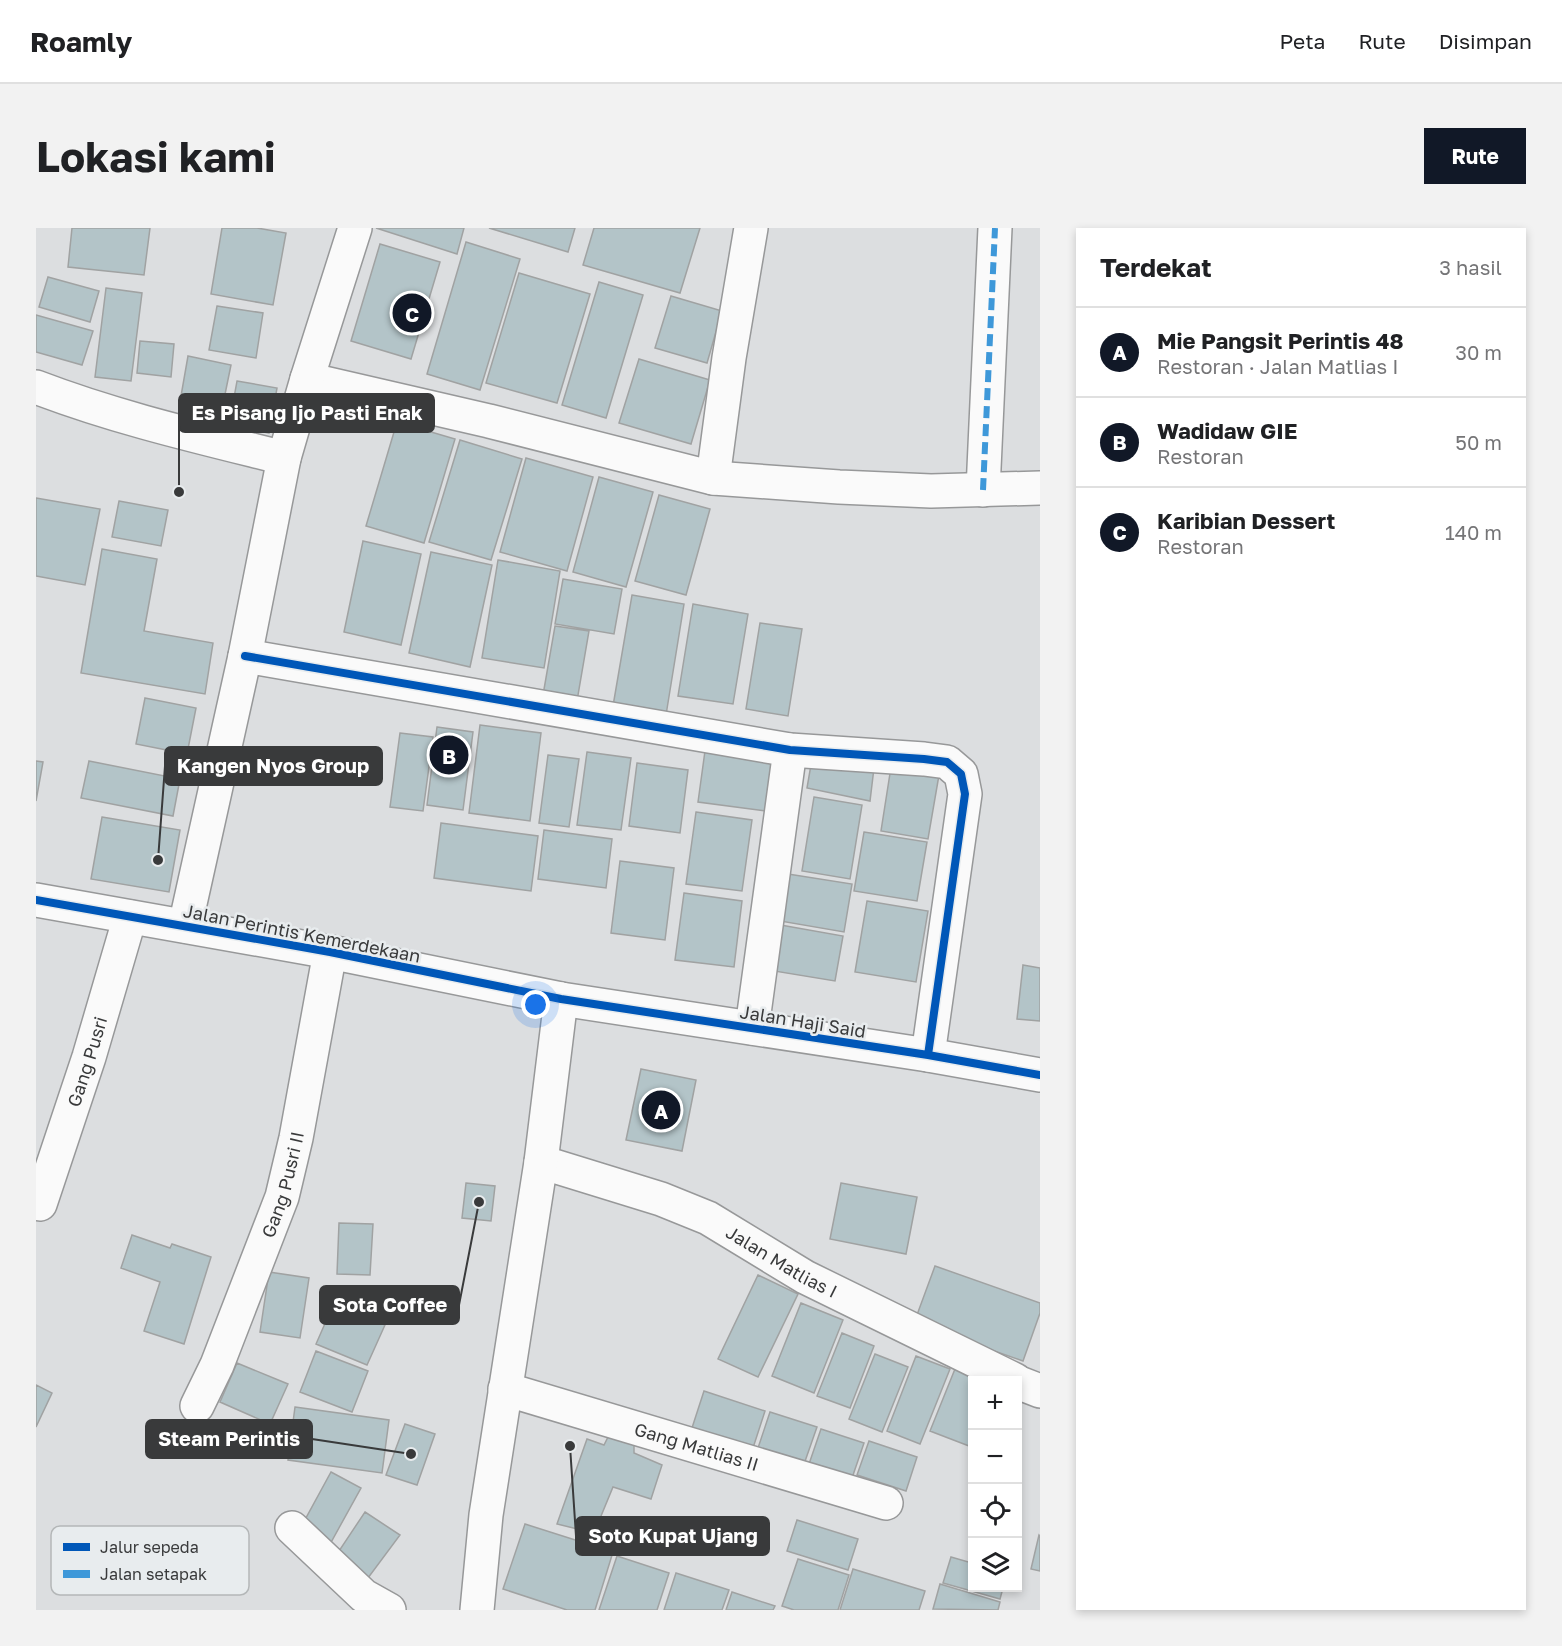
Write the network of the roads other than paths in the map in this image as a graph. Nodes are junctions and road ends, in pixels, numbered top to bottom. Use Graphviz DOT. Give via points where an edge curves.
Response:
graph roads {
  1 [pos="355,228"];
  2 [pos="751,228"];
  3 [pos="995,228"];
  4 [pos="307,379"];
  5 [pos="36,387"];
  6 [pos="284,458"];
  7 [pos="713,478"];
  8 [pos="1040,488"];
  9 [pos="983,490"];
  10 [pos="244,657"];
  11 [pos="790,750"];
  12 [pos="36,900"];
  13 [pos="130,917"];
  14 [pos="185,926"];
  15 [pos="330,952"];
  16 [pos="561,999"];
  17 [pos="752,1028"];
  18 [pos="928,1055"];
  19 [pos="1040,1075"];
  20 [pos="542,1162"];
  21 [pos="40,1204"];
  22 [pos="1006,1376"];
  23 [pos="1022,1384"];
  24 [pos="506,1389"];
  25 [pos="1040,1391"];
  26 [pos="197,1406"];
  27 [pos="886,1503"];
  28 [pos="292,1528"];
  29 [pos="389,1610"];
  30 [pos="477,1610"];
  1 -- 4 [label="street"];
  2 -- 7 [label="street"];
  3 -- 9 [label="street"];
  4 -- 6 [label="street"];
  4 -- 7 [label="street"];
  5 -- 6 [label="street" via="143,423"];
  6 -- 10 [label="street"];
  7 -- 9 [label="street" via="839,487"];
  8 -- 9 [label="street"];
  10 -- 11 [label="street"];
  10 -- 14 [label="street"];
  11 -- 17 [label="street"];
  11 -- 18 [label="street" via="947,762 962,774 965,794"];
  12 -- 13 [label="street, Jalan Perintis Kemerdekaan"];
  13 -- 14 [label="street, Jalan Perintis Kemerdekaan"];
  13 -- 21 [label="street, Gang Pusri"];
  14 -- 15 [label="street, Jalan Perintis Kemerdekaan"];
  15 -- 16 [label="street, Jalan Perintis Kemerdekaan"];
  15 -- 26 [label="street, Gang Pusri II" via="282,1197 213,1375"];
  16 -- 17 [label="street, Jalan Haji Said"];
  16 -- 20 [label="street"];
  17 -- 18 [label="street, Jalan Haji Said"];
  18 -- 19 [label="street, Jalan Haji Said"];
  20 -- 22 [label="street, Jalan Matlias I" via="708,1218 805,1277"];
  20 -- 24 [label="street"];
  23 -- 25 [label="street, Jalan Matlias I"];
  24 -- 27 [label="street, Gang Matlias II"];
  24 -- 30 [label="street" via="486,1515"];
  28 -- 29 [label="street" via="364,1596"];
}
